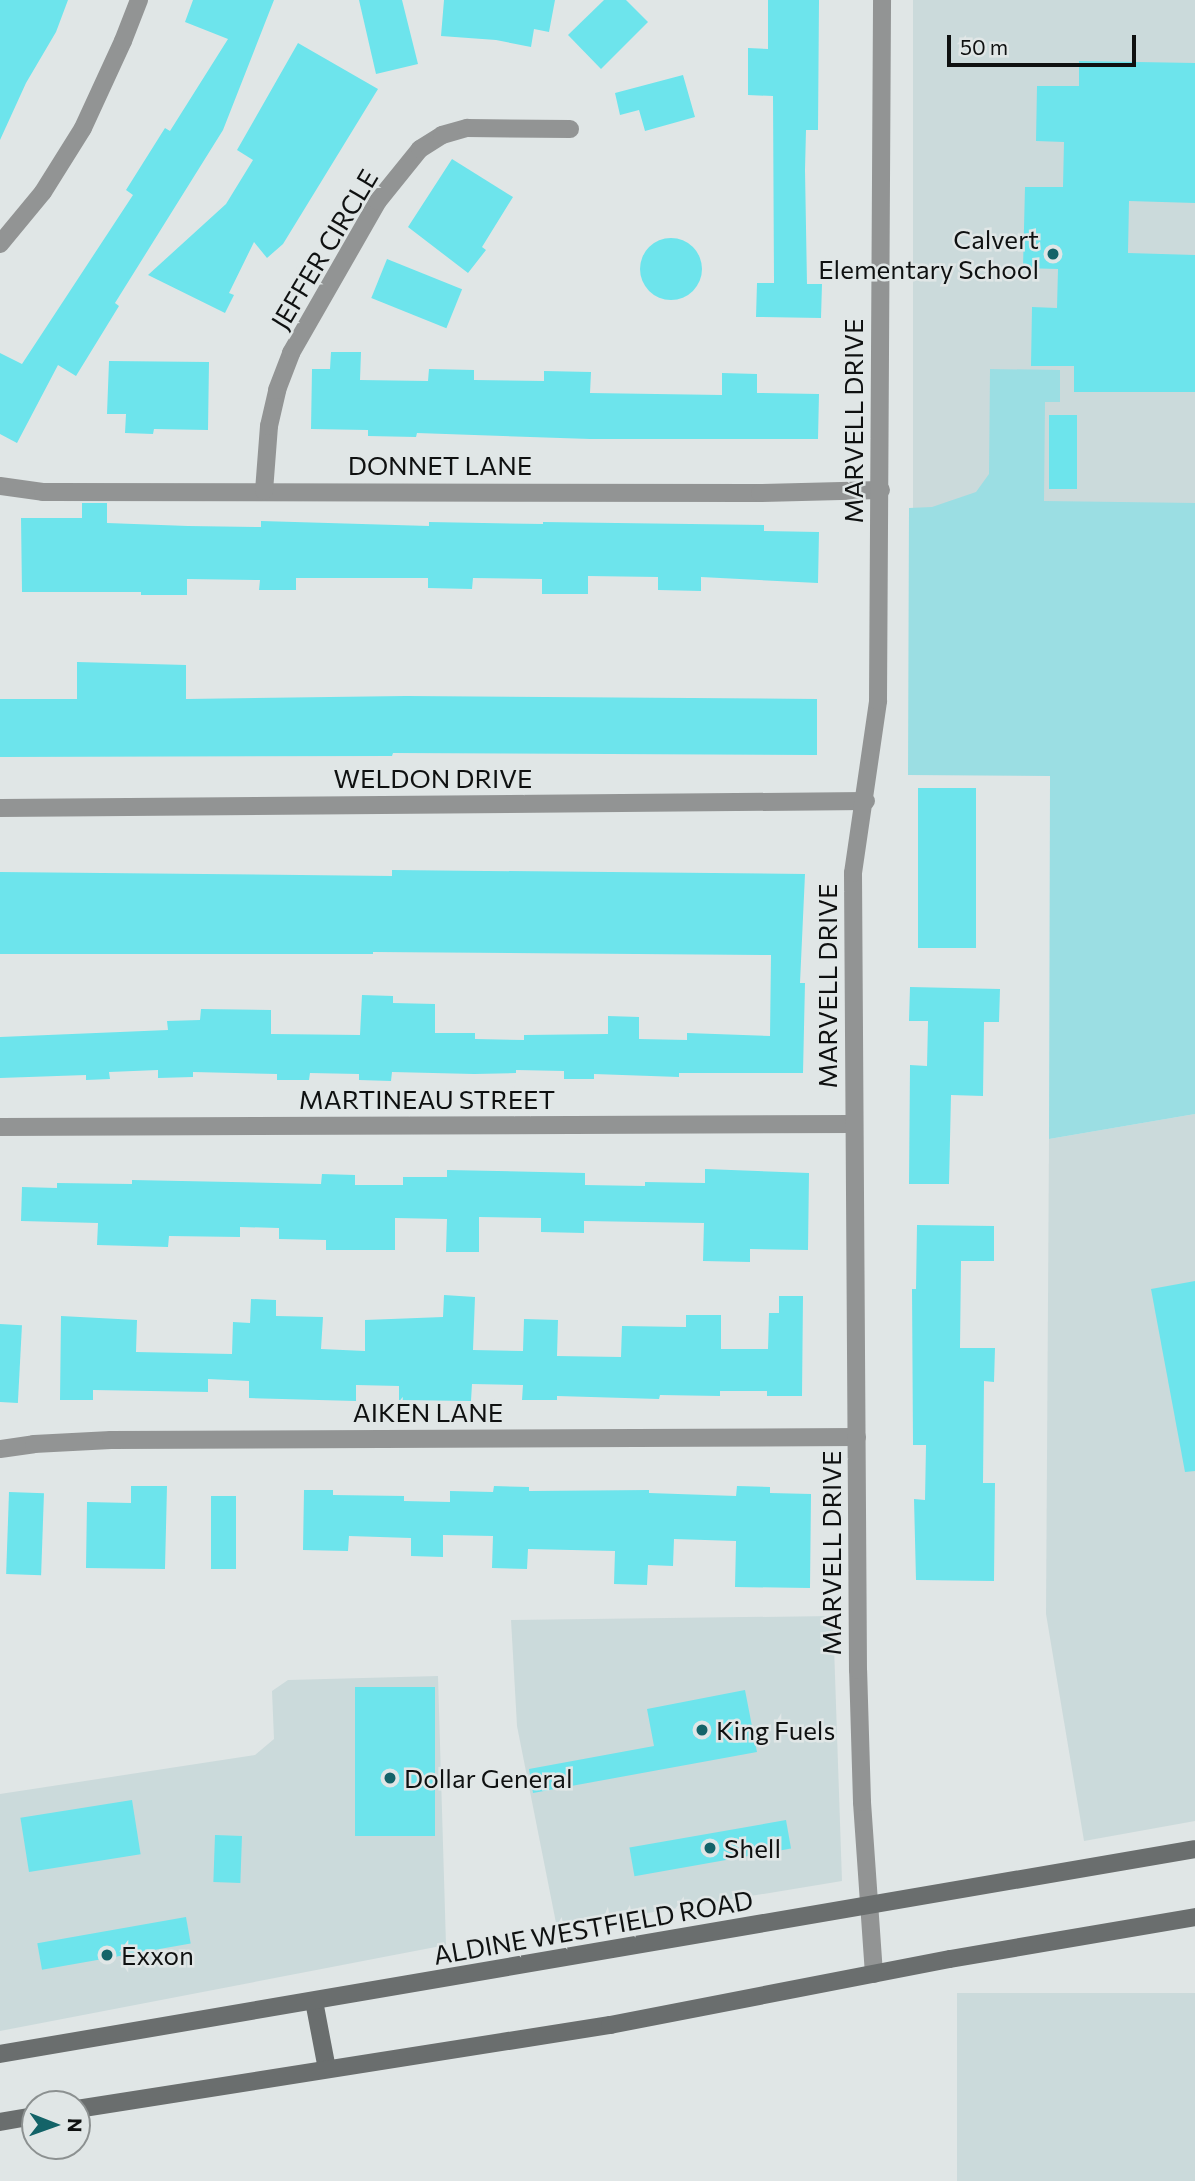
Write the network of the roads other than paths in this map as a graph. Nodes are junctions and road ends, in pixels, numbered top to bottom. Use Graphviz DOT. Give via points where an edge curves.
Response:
graph roads {
  1 [pos="139,0"];
  2 [pos="882,0"];
  3 [pos="569,129"];
  4 [pos="0,244"];
  5 [pos="0,486"];
  6 [pos="881,489"];
  7 [pos="264,491"];
  8 [pos="866,801"];
  9 [pos="0,808"];
  10 [pos="854,1124"];
  11 [pos="0,1127"];
  12 [pos="857,1437"];
  13 [pos="0,1449"];
  14 [pos="1195,1849"];
  15 [pos="870,1907"];
  16 [pos="1195,1917"];
  17 [pos="874,1974"];
  18 [pos="314,2001"];
  19 [pos="0,2054"];
  20 [pos="327,2070"];
  21 [pos="91,2107"];
  22 [pos="21,2118"];
  23 [pos="0,2122"];
  1 -- 4 [label="street" via="83,128 43,192"];
  2 -- 6 [label="street, MARVELL DRIVE"];
  3 -- 7 [label="street, JEFFER CIRCLE" via="467,128 442,135 420,149 378,201 291,353 269,426"];
  5 -- 7 [label="street, DONNET LANE" via="43,492"];
  6 -- 7 [label="street, DONNET LANE"];
  6 -- 8 [label="street, MARVELL DRIVE" via="878,701"];
  8 -- 9 [label="street, WELDON DRIVE"];
  8 -- 10 [label="street, MARVELL DRIVE" via="853,873"];
  10 -- 11 [label="street, MARTINEAU STREET"];
  10 -- 12 [label="street, MARVELL DRIVE"];
  12 -- 13 [label="street, AIKEN LANE" via="111,1440"];
  12 -- 15 [label="street, MARVELL DRIVE" via="858,1683"];
  14 -- 15 [label="main road, ALDINE WESTFIELD ROAD"];
  15 -- 17 [label="street, MARVELL DRIVE"];
  15 -- 18 [label="main road, ALDINE WESTFIELD ROAD"];
  16 -- 17 [label="main road"];
  17 -- 20 [label="main road" via="611,2025"];
  18 -- 19 [label="main road, ALDINE WESTFIELD ROAD"];
  18 -- 20 [label="main road"];
  20 -- 21 [label="main road"];
  22 -- 23 [label="main road"];
}
